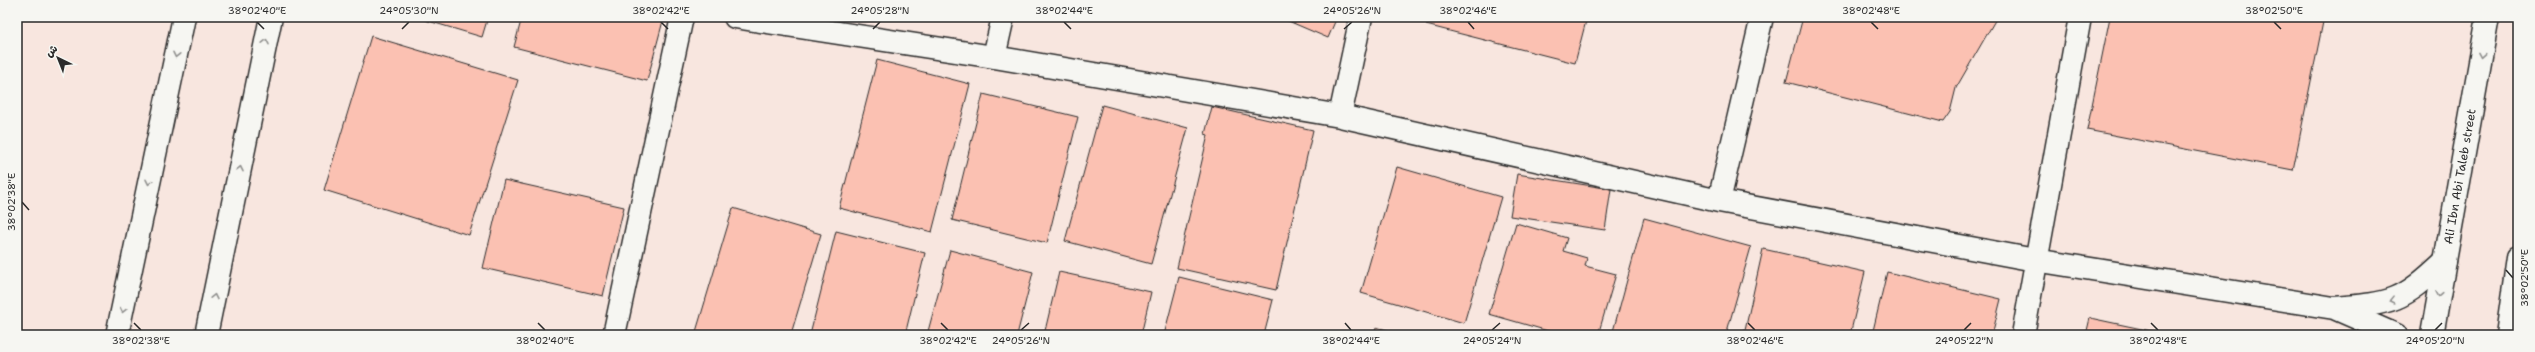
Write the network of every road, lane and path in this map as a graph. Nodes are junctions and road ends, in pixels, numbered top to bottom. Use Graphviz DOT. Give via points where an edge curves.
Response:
graph roads {
  1 [pos="184,17"];
  2 [pos="271,17"];
  3 [pos="682,17"];
  4 [pos="735,17"];
  5 [pos="1003,17"];
  6 [pos="1361,17"];
  7 [pos="1762,17"];
  8 [pos="2080,17"];
  9 [pos="2488,17"];
  10 [pos="994,56"];
  11 [pos="1340,116"];
  12 [pos="1719,201"];
  13 [pos="2518,257"];
  14 [pos="2035,260"];
  15 [pos="2445,261"];
  16 [pos="2515,289"];
  17 [pos="2334,308"];
  18 [pos="117,335"];
  19 [pos="206,335"];
  20 [pos="614,335"];
  21 [pos="2023,335"];
  22 [pos="2396,335"];
  23 [pos="2432,335"];
  24 [pos="2507,335"];
  1 -- 18 [label="street, one-way"];
  19 -- 2 [label="street, one-way"];
  3 -- 20 [label="street"];
  4 -- 10 [label="street"];
  5 -- 10 [label="street"];
  6 -- 11 [label="street"];
  7 -- 12 [label="street"];
  8 -- 14 [label="street"];
  9 -- 15 [label="street, Ali Ibn Abi Taleb street, one-way"];
  10 -- 11 [label="street"];
  11 -- 12 [label="street"];
  12 -- 14 [label="street"];
  13 -- 16 [label="street"];
  14 -- 17 [label="street"];
  14 -- 21 [label="street"];
  15 -- 17 [label="street, one-way" via="2417,288 2398,299"];
  15 -- 23 [label="street, Ali Ibn Abi Taleb street, one-way"];
  16 -- 24 [label="street"];
  17 -- 22 [label="street"];
}
